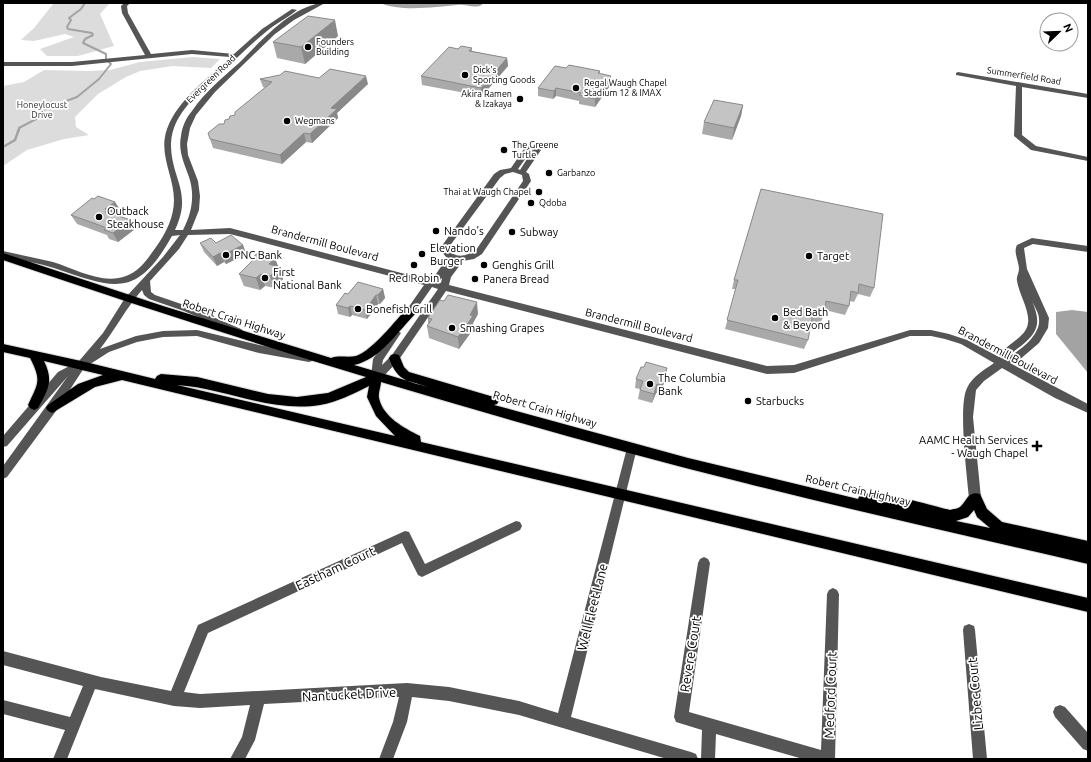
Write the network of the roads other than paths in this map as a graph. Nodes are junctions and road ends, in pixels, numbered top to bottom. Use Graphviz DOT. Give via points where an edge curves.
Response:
graph roads {
  1 [pos="127,3"];
  2 [pos="309,3"];
  3 [pos="322,3"];
  4 [pos="149,56"];
  5 [pos="235,56"];
  6 [pos="3,64"];
  7 [pos="958,74"];
  8 [pos="1019,84"];
  9 [pos="1088,96"];
  10 [pos="533,149"];
  11 [pos="1088,159"];
  12 [pos="518,171"];
  13 [pos="169,233"];
  14 [pos="185,233"];
  15 [pos="1088,249"];
  16 [pos="3,255"];
  17 [pos="456,258"];
  18 [pos="146,280"];
  19 [pos="430,283"];
  20 [pos="444,287"];
  21 [pos="128,300"];
  22 [pos="412,310"];
  23 [pos="3,348"];
  24 [pos="279,348"];
  25 [pos="35,356"];
  26 [pos="395,358"];
  27 [pos="317,359"];
  28 [pos="1002,363"];
  29 [pos="81,365"];
  30 [pos="126,377"];
  31 [pos="376,377"];
  32 [pos="34,405"];
  33 [pos="52,408"];
  34 [pos="1088,409"];
  35 [pos="578,433"];
  36 [pos="3,443"];
  37 [pos="632,448"];
  38 [pos="434,449"];
  39 [pos="3,474"];
  40 [pos="797,490"];
  41 [pos="620,493"];
  42 [pos="975,498"];
  43 [pos="516,526"];
  44 [pos="1088,548"];
  45 [pos="1088,558"];
  46 [pos="704,563"];
  47 [pos="833,594"];
  48 [pos="1088,605"];
  49 [pos="969,630"];
  50 [pos="3,658"];
  51 [pos="92,681"];
  52 [pos="407,690"];
  53 [pos="174,699"];
  54 [pos="259,699"];
  55 [pos="3,707"];
  56 [pos="1060,712"];
  57 [pos="562,722"];
  58 [pos="74,725"];
  59 [pos="709,725"];
  60 [pos="1088,744"];
  61 [pos="60,759"];
  62 [pos="237,759"];
  63 [pos="386,759"];
  64 [pos="691,759"];
  65 [pos="708,759"];
  66 [pos="980,759"];
  1 -- 4 [label="street" via="124,6 125,13"];
  2 -- 5 [label="street, Evergreen Road" via="277,20"];
  3 -- 14 [label="street, Evergreen Road" via="297,14 275,30 194,112 184,138 184,150 197,191 196,211"];
  4 -- 5 [label="street" via="192,52"];
  4 -- 6 [label="street" via="72,64"];
  5 -- 13 [label="street, Evergreen Road" via="187,102 174,120 167,153 178,190 178,202"];
  7 -- 8 [label="street, Summerfield Road"];
  8 -- 9 [label="street, Summerfield Road"];
  8 -- 11 [label="street" via="1018,136 1034,148"];
  10 -- 12 [label="street"];
  12 -- 17 [label="street" via="527,177 527,181 479,252 470,258"];
  12 -- 17 [label="street" via="502,172 497,176 445,247 446,254"];
  13 -- 14 [label="street, Brandermill Boulevard"];
  13 -- 16 [label="street, Evergreen Road" via="140,272 118,282 105,283 56,266"];
  14 -- 18 [label="street, Evergreen Road" via="172,252"];
  14 -- 19 [label="street, Brandermill Boulevard" via="230,230"];
  15 -- 28 [label="street" via="1032,241 1020,247 1023,269 1044,318 1043,328 1036,342 1016,358"];
  16 -- 21 [label="highway, Robert Crain Highway"];
  17 -- 19 [label="street"];
  17 -- 20 [label="street"];
  18 -- 21 [label="street, Evergreen Road"];
  18 -- 24 [label="street" via="147,293 152,297"];
  19 -- 20 [label="street, Brandermill Boulevard"];
  19 -- 22 [label="street"];
  20 -- 26 [label="street"];
  20 -- 28 [label="street, Brandermill Boulevard" via="768,370 794,369 910,333 946,336 964,342"];
  21 -- 24 [label="highway, Robert Crain Highway"];
  21 -- 29 [label="street, Evergreen Road" via="106,335"];
  22 -- 27 [label="highway" via="369,354 345,362"];
  22 -- 31 [label="street" via="378,359"];
  23 -- 25 [label="highway"];
  24 -- 27 [label="highway, Robert Crain Highway"];
  25 -- 29 [label="highway"];
  25 -- 32 [label="highway" via="45,374 45,382"];
  26 -- 31 [label="street"];
  26 -- 35 [label="highway" via="399,369 405,375 500,403"];
  27 -- 29 [label="street" via="196,334 163,334 136,339 114,347"];
  27 -- 31 [label="highway, Robert Crain Highway"];
  28 -- 34 [label="street, Brandermill Boulevard"];
  28 -- 42 [label="street" via="980,378 971,389 968,417"];
  29 -- 30 [label="highway"];
  29 -- 32 [label="street" via="62,375"];
  29 -- 33 [label="street, Evergreen Road"];
  30 -- 31 [label="highway" via="196,381 291,402 334,397"];
  30 -- 33 [label="highway" via="106,378 93,382"];
  30 -- 38 [label="highway"];
  31 -- 35 [label="highway, Robert Crain Highway"];
  31 -- 38 [label="highway" via="373,396 380,413 396,430"];
  32 -- 36 [label="street"];
  33 -- 39 [label="street, Evergreen Road"];
  35 -- 37 [label="highway, Robert Crain Highway"];
  37 -- 40 [label="highway, Robert Crain Highway"];
  37 -- 41 [label="street, Well Fleet Lane"];
  38 -- 41 [label="highway"];
  40 -- 42 [label="highway" via="891,502 950,516 963,513"];
  40 -- 45 [label="highway, Robert Crain Highway"];
  41 -- 48 [label="highway"];
  41 -- 57 [label="street, Well Fleet Lane"];
  42 -- 44 [label="highway" via="982,513 998,527"];
  43 -- 53 [label="street, Eastham Court" via="422,571 405,536 203,630"];
  46 -- 59 [label="street, Revere Court" via="681,717"];
  47 -- 59 [label="street, Medford Court" via="828,759"];
  49 -- 66 [label="street, Lizbec Court"];
  50 -- 51 [label="street, Nantucket Drive"];
  51 -- 53 [label="street, Nantucket Drive"];
  51 -- 58 [label="street"];
  52 -- 54 [label="street, Nantucket Drive"];
  52 -- 57 [label="street, Nantucket Drive" via="449,694 519,708"];
  52 -- 63 [label="street" via="400,722"];
  53 -- 54 [label="street, Nantucket Drive"];
  54 -- 62 [label="street" via="248,740"];
  55 -- 58 [label="street"];
  56 -- 60 [label="street"];
  57 -- 64 [label="street, Nantucket Drive"];
  58 -- 61 [label="street"];
  59 -- 65 [label="street"];
}
